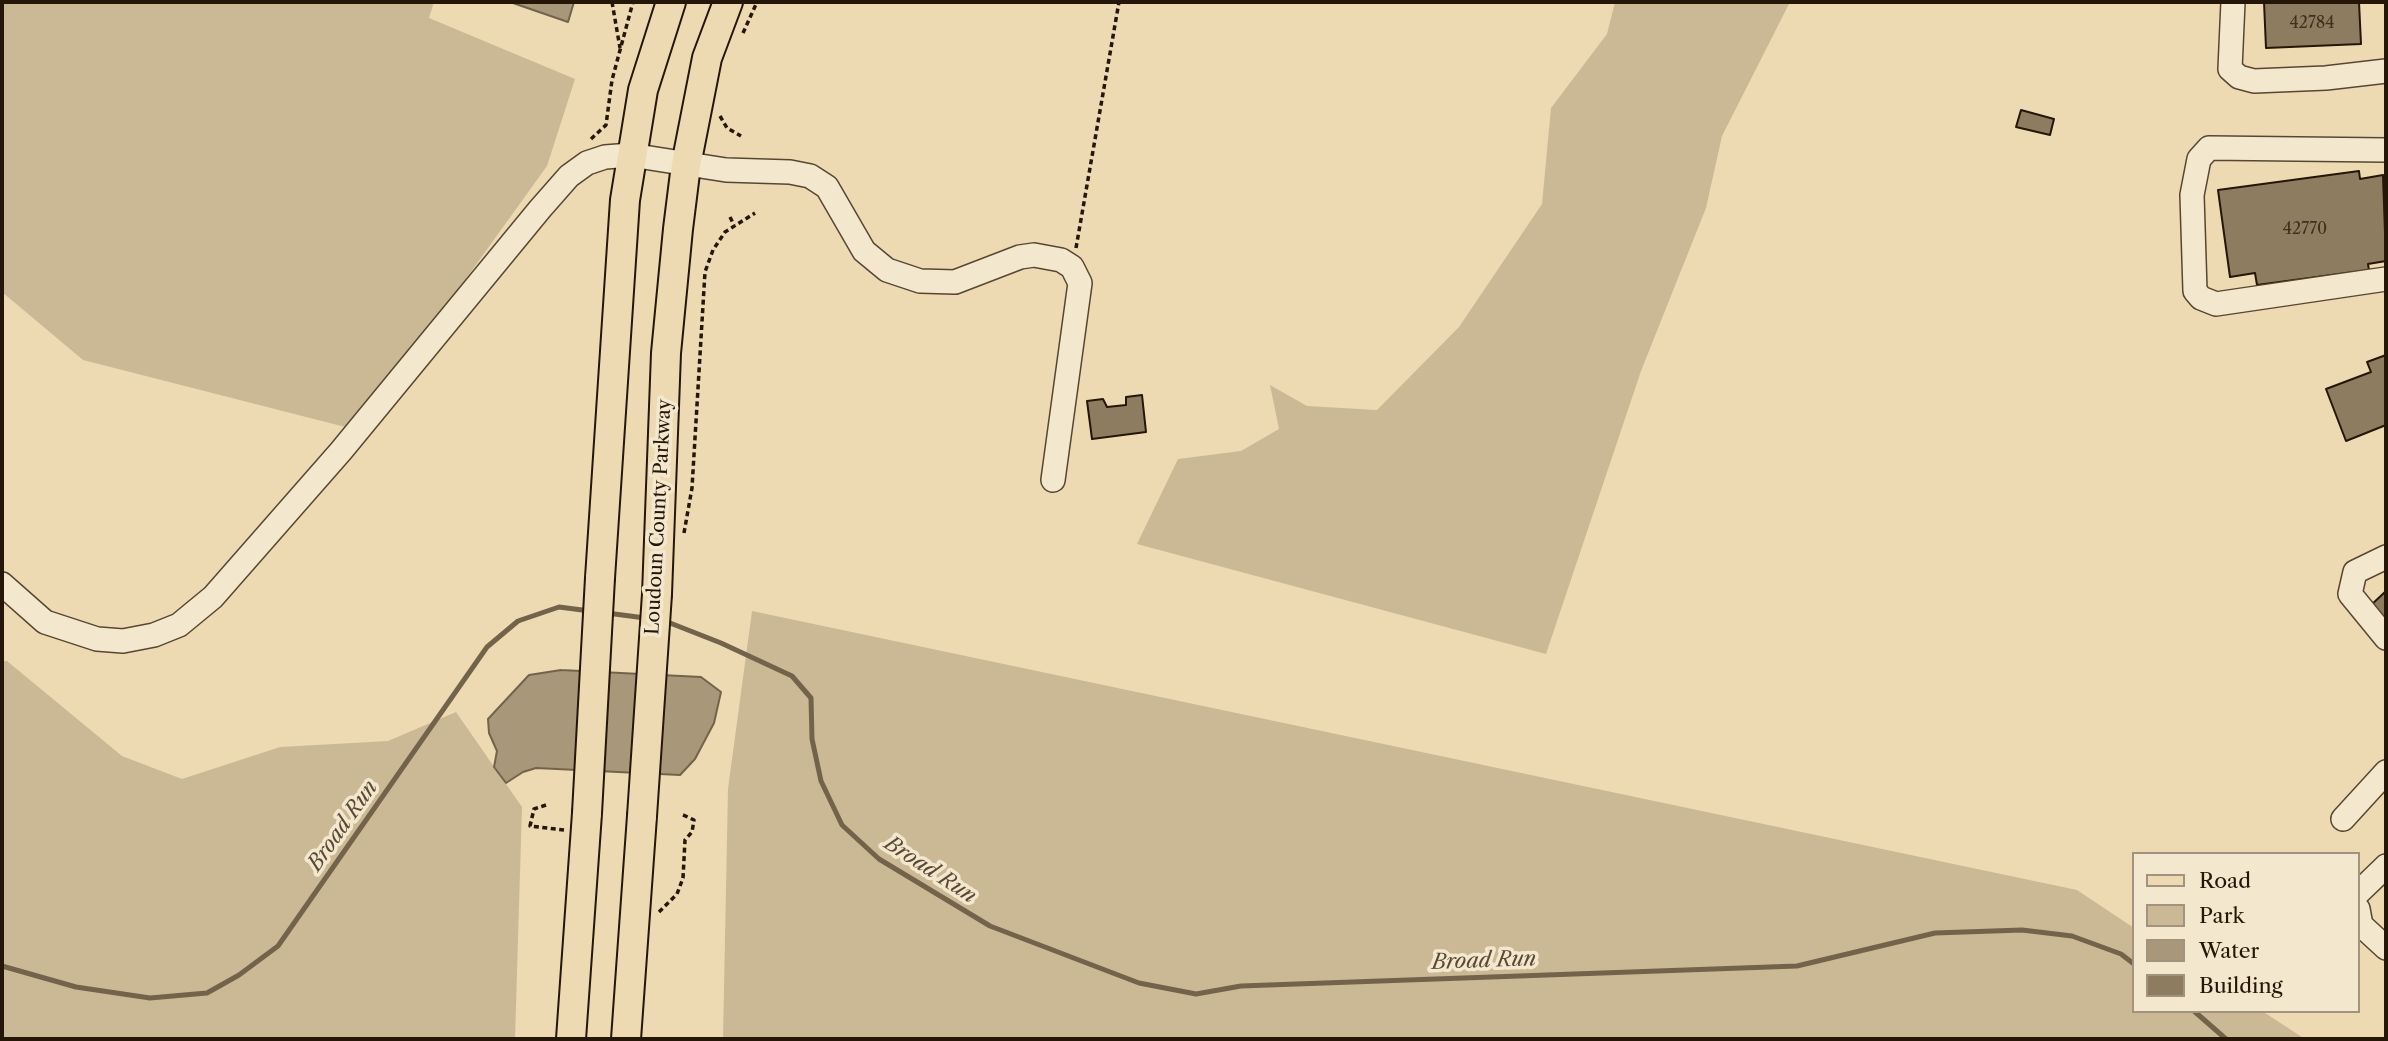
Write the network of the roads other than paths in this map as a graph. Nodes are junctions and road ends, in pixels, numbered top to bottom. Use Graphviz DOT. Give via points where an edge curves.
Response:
graph roads {
  1 [pos="671,2"];
  2 [pos="728,2"];
  3 [pos="2233,2"];
  4 [pos="2386,71"];
  5 [pos="2386,150"];
  6 [pos="631,155"];
  7 [pos="686,165"];
  8 [pos="2386,279"];
  9 [pos="1053,480"];
  10 [pos="2386,557"];
  11 [pos="2,584"];
  12 [pos="2386,638"];
  13 [pos="2386,772"];
  14 [pos="2343,818"];
  15 [pos="2386,866"];
  16 [pos="2360,891"];
  17 [pos="2360,920"];
  18 [pos="2386,948"];
  19 [pos="571,1039"];
  20 [pos="626,1039"];
  1 -- 6 [label="main road" via="643,90"];
  2 -- 7 [label="main road, Loudoun County Parkway" via="707,58"];
  3 -- 4 [label="lane" via="2230,69 2239,77 2254,81"];
  5 -- 8 [label="lane" via="2209,148 2199,159 2192,195 2195,291 2208,301 2216,304"];
  6 -- 7 [label="lane"];
  6 -- 11 [label="lane" via="587,163 569,176 341,451 213,597 179,625 124,641 97,639 44,622"];
  6 -- 19 [label="main road, bridge" via="620,245 600,578 576,822"];
  7 -- 9 [label="lane" via="810,176 827,187 864,251 887,270 911,278 955,282 1034,255 1072,267 1080,283"];
  7 -- 20 [label="main road, Loudoun County Parkway, bridge" via="666,353 657,594"];
  10 -- 12 [label="lane" via="2355,572 2350,594"];
  13 -- 14 [label="lane"];
  15 -- 16 [label="lane"];
  17 -- 18 [label="lane"];
}
